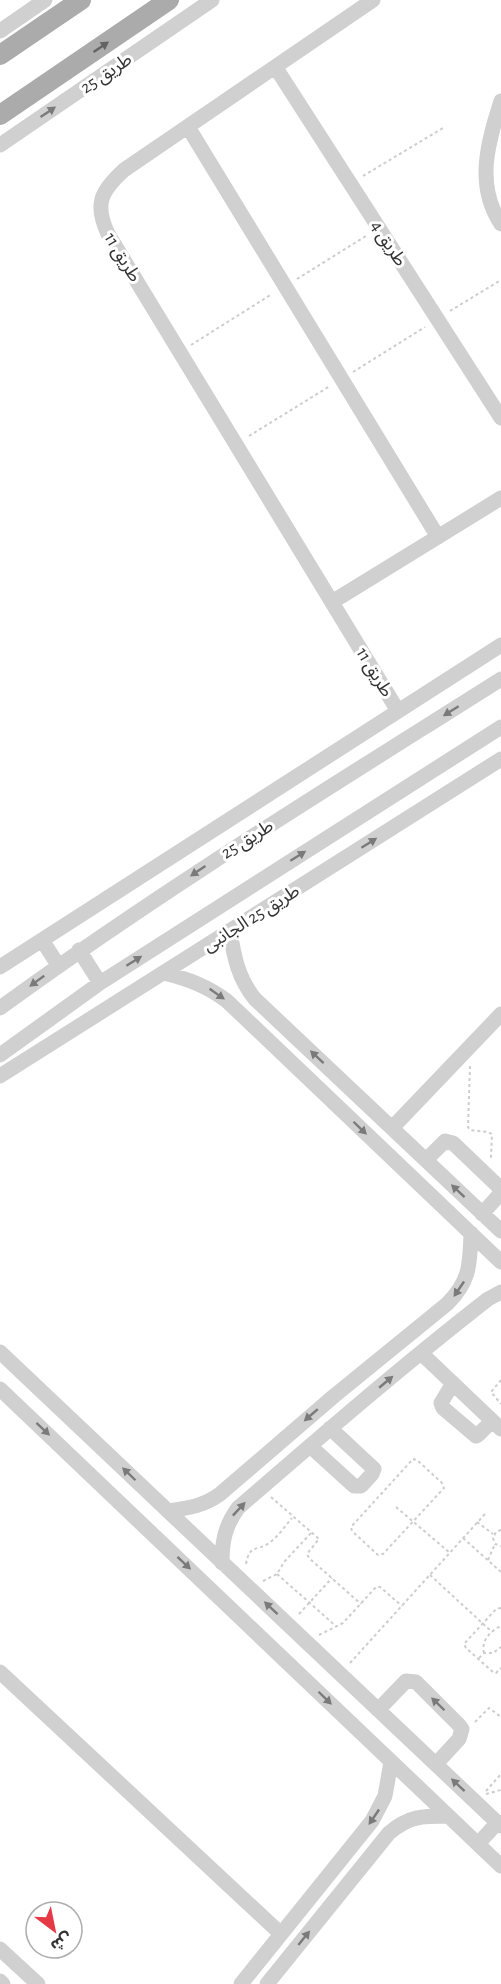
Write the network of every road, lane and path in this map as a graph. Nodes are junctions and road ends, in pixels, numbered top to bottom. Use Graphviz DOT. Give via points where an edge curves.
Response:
graph roads {
  1 [pos="45,0"];
  2 [pos="81,0"];
  3 [pos="169,0"];
  4 [pos="212,0"];
  5 [pos="373,0"];
  6 [pos="0,31"];
  7 [pos="0,56"];
  8 [pos="276,68"];
  9 [pos="501,101"];
  10 [pos="0,115"];
  11 [pos="188,127"];
  12 [pos="443,128"];
  13 [pos="0,145"];
  14 [pos="351,183"];
  15 [pos="499,218"];
  16 [pos="501,280"];
  17 [pos="437,319"];
  18 [pos="341,379"];
  19 [pos="501,418"];
  20 [pos="236,444"];
  21 [pos="501,498"];
  22 [pos="438,537"];
  23 [pos="332,602"];
  24 [pos="501,645"];
  25 [pos="501,680"];
  26 [pos="398,711"];
  27 [pos="499,732"];
  28 [pos="501,759"];
  29 [pos="230,931"];
  30 [pos="42,940"];
  31 [pos="79,950"];
  32 [pos="58,965"];
  33 [pos="0,967"];
  34 [pos="164,973"];
  35 [pos="100,983"];
  36 [pos="0,1008"];
  37 [pos="501,1014"];
  38 [pos="471,1045"];
  39 [pos="0,1055"];
  40 [pos="0,1076"];
  41 [pos="392,1128"];
  42 [pos="426,1160"];
  43 [pos="490,1164"];
  44 [pos="482,1214"];
  45 [pos="501,1231"];
  46 [pos="471,1233"];
  47 [pos="501,1262"];
  48 [pos="501,1292"];
  49 [pos="0,1352"];
  50 [pos="421,1353"];
  51 [pos="501,1380"];
  52 [pos="453,1383"];
  53 [pos="0,1389"];
  54 [pos="501,1404"];
  55 [pos="497,1425"];
  56 [pos="330,1428"];
  57 [pos="310,1446"];
  58 [pos="261,1488"];
  59 [pos="396,1508"];
  60 [pos="168,1511"];
  61 [pos="485,1514"];
  62 [pos="293,1516"];
  63 [pos="413,1522"];
  64 [pos="477,1522"];
  65 [pos="501,1530"];
  66 [pos="311,1532"];
  67 [pos="493,1534"];
  68 [pos="463,1538"];
  69 [pos="495,1544"];
  70 [pos="501,1546"];
  71 [pos="450,1553"];
  72 [pos="488,1560"];
  73 [pos="222,1563"];
  74 [pos="501,1572"];
  75 [pos="277,1574"];
  76 [pos="430,1575"];
  77 [pos="332,1578"];
  78 [pos="244,1584"];
  79 [pos="309,1602"];
  80 [pos="361,1604"];
  81 [pos="402,1606"];
  82 [pos="501,1608"];
  83 [pos="483,1623"];
  84 [pos="501,1626"];
  85 [pos="290,1627"];
  86 [pos="337,1627"];
  87 [pos="492,1632"];
  88 [pos="305,1641"];
  89 [pos="501,1647"];
  90 [pos="274,1648"];
  91 [pos="484,1653"];
  92 [pos="478,1659"];
  93 [pos="501,1668"];
  94 [pos="0,1672"];
  95 [pos="340,1674"];
  96 [pos="378,1710"];
  97 [pos="501,1717"];
  98 [pos="462,1730"];
  99 [pos="391,1762"];
  100 [pos="436,1764"];
  101 [pos="501,1774"];
  102 [pos="501,1790"];
  103 [pos="448,1816"];
  104 [pos="499,1824"];
  105 [pos="478,1844"];
  106 [pos="501,1866"];
  107 [pos="281,1934"];
  108 [pos="0,1949"];
  109 [pos="38,1984"];
  110 [pos="241,1984"];
  111 [pos="267,1984"];
  1 -- 6 [label="street"];
  2 -- 7 [label="main road"];
  10 -- 3 [label="main road, one-way"];
  13 -- 4 [label="street, طريق 25, one-way"];
  5 -- 8 [label="street, طريق 11"];
  8 -- 11 [label="street, طريق 11"];
  8 -- 14 [label="street, طريق 4"];
  9 -- 15 [label="street" via="485,166 487,192"];
  11 -- 18 [label="street"];
  11 -- 20 [label="street, طريق 11" via="109,183 100,199 100,217"];
  12 -- 14 [label="path"];
  14 -- 17 [label="street, طريق 4"];
  16 -- 17 [label="path"];
  17 -- 18 [label="path"];
  17 -- 19 [label="street, طريق 4"];
  18 -- 20 [label="path"];
  18 -- 22 [label="street"];
  20 -- 23 [label="street, طريق 11"];
  21 -- 22 [label="street"];
  22 -- 23 [label="street"];
  23 -- 26 [label="street, طريق 11"];
  24 -- 26 [label="street"];
  25 -- 31 [label="street, طريق 25, one-way" via="231,849"];
  26 -- 30 [label="street"];
  35 -- 27 [label="street, one-way"];
  29 -- 28 [label="street, طريق 25 الجانبى, one-way"];
  29 -- 34 [label="street, طريق 25 الجانبى"];
  41 -- 29 [label="street, one-way" via="255,999 238,971"];
  30 -- 32 [label="street"];
  30 -- 33 [label="street"];
  31 -- 32 [label="street, طريق 25"];
  31 -- 35 [label="street"];
  32 -- 36 [label="street, طريق 25, one-way"];
  34 -- 40 [label="street, طريق 25 الجانبى"];
  34 -- 46 [label="street, one-way" via="198,983 227,1001"];
  35 -- 39 [label="street"];
  37 -- 38 [label="street"];
  38 -- 41 [label="street"];
  38 -- 43 [label="path" via="468,1127 492,1134"];
  41 -- 42 [label="street"];
  44 -- 42 [label="street, one-way"];
  42 -- 44 [label="street" via="445,1141 467,1156 500,1190 498,1198"];
  44 -- 45 [label="street"];
  46 -- 47 [label="street"];
  46 -- 60 [label="street, one-way" via="467,1276 447,1304 220,1494 196,1507"];
  48 -- 50 [label="street"];
  60 -- 49 [label="street, one-way"];
  50 -- 52 [label="street"];
  56 -- 50 [label="street, one-way"];
  51 -- 54 [label="path" via="491,1392"];
  52 -- 55 [label="street"];
  52 -- 55 [label="street" via="441,1403 443,1408 476,1436"];
  53 -- 90 [label="street, one-way"];
  56 -- 57 [label="street"];
  56 -- 57 [label="street" via="374,1468 361,1486 354,1486"];
  57 -- 58 [label="street"];
  58 -- 62 [label="path"];
  73 -- 58 [label="street, one-way" via="229,1520"];
  59 -- 63 [label="path"];
  60 -- 73 [label="street"];
  61 -- 64 [label="path"];
  62 -- 66 [label="path"];
  62 -- 78 [label="path" via="269,1544 250,1552"];
  63 -- 63 [label="path" via="381,1555 351,1529 415,1459 444,1488"];
  63 -- 71 [label="path"];
  64 -- 67 [label="path"];
  64 -- 68 [label="path"];
  65 -- 67 [label="path"];
  66 -- 75 [label="path"];
  66 -- 77 [label="path" via="319,1541 308,1556"];
  67 -- 69 [label="path"];
  68 -- 71 [label="path"];
  68 -- 72 [label="path"];
  69 -- 70 [label="path"];
  69 -- 72 [label="path"];
  71 -- 76 [label="path"];
  72 -- 74 [label="path"];
  73 -- 78 [label="street"];
  75 -- 78 [label="path"];
  75 -- 79 [label="path"];
  76 -- 81 [label="path"];
  76 -- 83 [label="path"];
  77 -- 79 [label="path"];
  77 -- 80 [label="path"];
  85 -- 78 [label="street, one-way"];
  79 -- 85 [label="path"];
  79 -- 86 [label="path"];
  80 -- 81 [label="path" via="378,1587"];
  80 -- 86 [label="path"];
  81 -- 95 [label="path"];
  82 -- 83 [label="path" via="497,1607"];
  83 -- 87 [label="path"];
  83 -- 92 [label="path" via="464,1644"];
  84 -- 87 [label="path"];
  85 -- 88 [label="street"];
  85 -- 90 [label="street"];
  86 -- 88 [label="path"];
  87 -- 91 [label="path" via="483,1643"];
  88 -- 95 [label="street"];
  89 -- 91 [label="path"];
  90 -- 99 [label="street, one-way"];
  91 -- 92 [label="path"];
  92 -- 93 [label="path" via="495,1673"];
  94 -- 107 [label="street"];
  95 -- 96 [label="street"];
  98 -- 96 [label="street, one-way" via="411,1680 402,1684"];
  96 -- 100 [label="street"];
  97 -- 98 [label="path" via="489,1708"];
  98 -- 100 [label="street" via="459,1739"];
  99 -- 103 [label="street"];
  99 -- 107 [label="street, one-way" via="380,1809"];
  104 -- 100 [label="street, one-way"];
  101 -- 102 [label="path" via="482,1794"];
  103 -- 105 [label="street"];
  111 -- 103 [label="street, one-way" via="389,1833 415,1817"];
  104 -- 105 [label="street"];
  105 -- 106 [label="street"];
  107 -- 110 [label="street"];
  108 -- 109 [label="street"];
}
